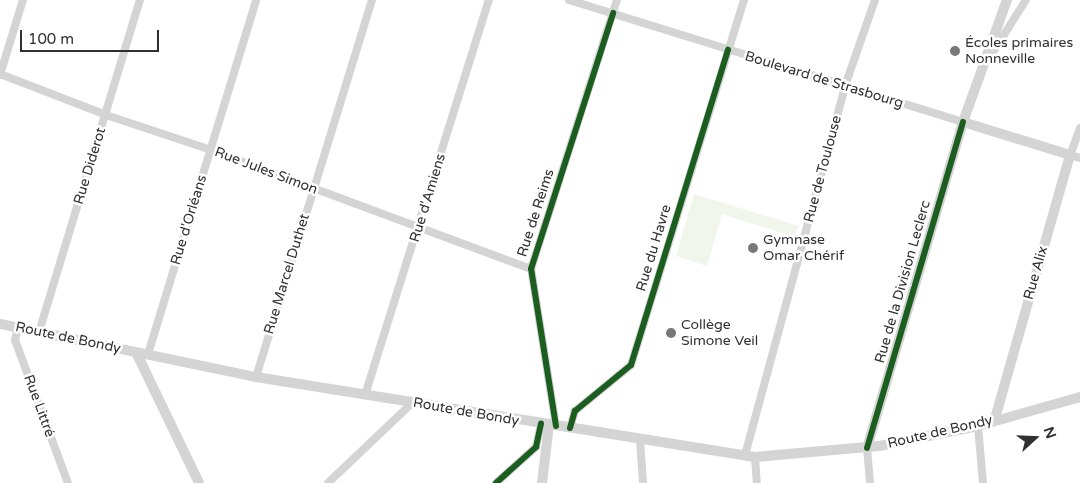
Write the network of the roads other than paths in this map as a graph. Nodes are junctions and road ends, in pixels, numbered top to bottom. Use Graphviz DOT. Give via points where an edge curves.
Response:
graph roads {
  1 [pos="23,0"];
  2 [pos="140,0"];
  3 [pos="256,0"];
  4 [pos="372,0"];
  5 [pos="489,0"];
  6 [pos="568,0"];
  7 [pos="617,0"];
  8 [pos="744,0"];
  9 [pos="876,0"];
  10 [pos="1007,0"];
  11 [pos="1026,0"];
  12 [pos="612,14"];
  13 [pos="728,50"];
  14 [pos="980,72"];
  15 [pos="0,74"];
  16 [pos="845,86"];
  17 [pos="106,115"];
  18 [pos="963,122"];
  19 [pos="1080,128"];
  20 [pos="210,150"];
  21 [pos="1075,157"];
  22 [pos="313,189"];
  23 [pos="418,229"];
  24 [pos="532,268"];
  25 [pos="0,324"];
  26 [pos="18,328"];
  27 [pos="39,332"];
  28 [pos="136,352"];
  29 [pos="148,354"];
  30 [pos="256,377"];
  31 [pos="365,395"];
  32 [pos="1080,397"];
  33 [pos="414,402"];
  34 [pos="995,419"];
  35 [pos="545,425"];
  36 [pos="978,426"];
  37 [pos="570,428"];
  38 [pos="640,440"];
  39 [pos="867,448"];
  40 [pos="750,456"];
  41 [pos="68,483"];
  42 [pos="199,483"];
  43 [pos="328,483"];
  44 [pos="496,483"];
  45 [pos="542,483"];
  46 [pos="643,483"];
  47 [pos="757,483"];
  48 [pos="870,483"];
  49 [pos="983,483"];
  1 -- 15 [label="street"];
  2 -- 17 [label="street, Rue Diderot"];
  3 -- 20 [label="street, Rue d'Orléans"];
  4 -- 22 [label="street, Rue Marcel Duthet"];
  5 -- 23 [label="street, Rue d'Amiens"];
  6 -- 12 [label="street, Boulevard de Strasbourg"];
  7 -- 12 [label="street, Rue de Reims"];
  8 -- 13 [label="street, Rue du Havre"];
  9 -- 16 [label="street, Rue de Toulouse"];
  10 -- 14 [label="street, Rue de la Division Leclerc"];
  11 -- 14 [label="street"];
  12 -- 13 [label="street, Boulevard de Strasbourg"];
  12 -- 24 [label="street, Rue de Reims"];
  13 -- 16 [label="street, Boulevard de Strasbourg"];
  13 -- 37 [label="street, Rue du Havre" via="631,365 575,411"];
  14 -- 18 [label="street, Rue de la Division Leclerc"];
  15 -- 17 [label="street, Rue Jules Simon"];
  16 -- 18 [label="street, Boulevard de Strasbourg"];
  16 -- 40 [label="street, Rue de Toulouse"];
  17 -- 20 [label="street, Rue Jules Simon"];
  17 -- 27 [label="street, Rue Diderot"];
  18 -- 21 [label="street, Boulevard de Strasbourg"];
  18 -- 39 [label="street, Rue de la Division Leclerc"];
  19 -- 21 [label="street, Rue Alix"];
  20 -- 22 [label="street, Rue Jules Simon"];
  20 -- 29 [label="street, Rue d'Orléans"];
  21 -- 34 [label="street, Rue Alix"];
  22 -- 23 [label="street, Rue Jules Simon"];
  22 -- 30 [label="street, Rue Marcel Duthet"];
  23 -- 24 [label="street, Rue Jules Simon"];
  23 -- 31 [label="street, Rue d'Amiens"];
  24 -- 35 [label="street, Rue de Reims"];
  25 -- 26 [label="street, Route de Bondy"];
  26 -- 27 [label="street, Route de Bondy"];
  26 -- 41 [label="street, Rue Littré" via="16,340"];
  27 -- 28 [label="street, Route de Bondy"];
  28 -- 29 [label="street, Route de Bondy"];
  28 -- 42 [label="street"];
  29 -- 30 [label="street, Route de Bondy"];
  30 -- 31 [label="street, Route de Bondy"];
  31 -- 33 [label="street, Route de Bondy"];
  32 -- 34 [label="street, Route de Bondy"];
  33 -- 35 [label="street, Route de Bondy"];
  33 -- 43 [label="street"];
  34 -- 36 [label="street, Route de Bondy"];
  35 -- 37 [label="street, Route de Bondy"];
  35 -- 44 [label="street" via="536,447"];
  35 -- 45 [label="street"];
  36 -- 39 [label="street, Route de Bondy"];
  36 -- 49 [label="street"];
  37 -- 38 [label="street, Route de Bondy"];
  38 -- 40 [label="street, Route de Bondy"];
  38 -- 46 [label="street"];
  39 -- 40 [label="street, Route de Bondy"];
  39 -- 48 [label="street"];
  40 -- 47 [label="street, Rue de Toulouse"];
}
